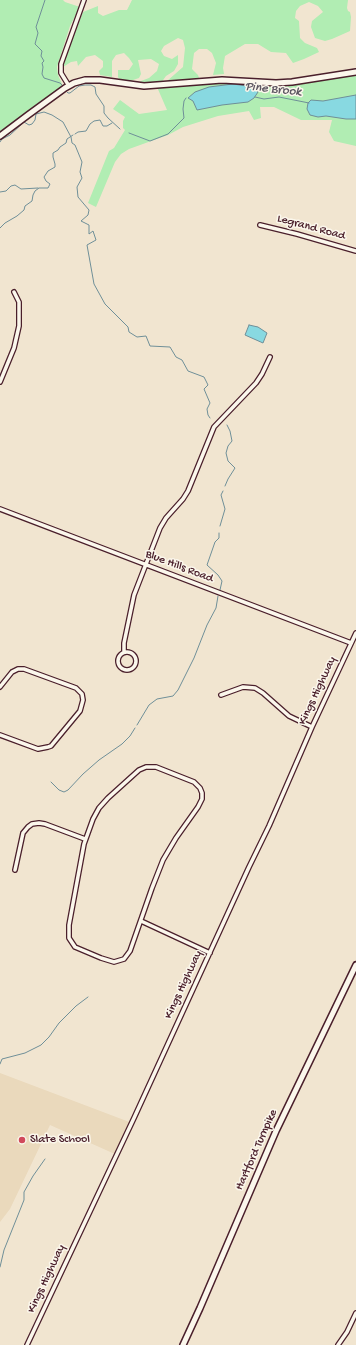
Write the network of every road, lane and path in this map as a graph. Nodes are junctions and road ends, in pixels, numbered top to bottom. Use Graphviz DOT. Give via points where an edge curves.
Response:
graph roads {
  1 [pos="84,0"];
  2 [pos="356,72"];
  3 [pos="69,86"];
  4 [pos="0,136"];
  5 [pos="260,225"];
  6 [pos="356,251"];
  7 [pos="14,292"];
  8 [pos="270,357"];
  9 [pos="0,382"];
  10 [pos="0,509"];
  11 [pos="146,565"];
  12 [pos="356,633"];
  13 [pos="351,643"];
  14 [pos="124,652"];
  15 [pos="0,687"];
  16 [pos="221,695"];
  17 [pos="312,727"];
  18 [pos="0,735"];
  19 [pos="85,839"];
  20 [pos="15,870"];
  21 [pos="141,921"];
  22 [pos="210,953"];
  23 [pos="356,966"];
  24 [pos="356,1313"];
  25 [pos="27,1345"];
  26 [pos="183,1345"];
  27 [pos="338,1345"];
  1 -- 3 [label="street" via="61,64 61,73"];
  2 -- 3 [label="main road" via="276,83 222,80 144,86 88,79"];
  3 -- 4 [label="main road"];
  5 -- 6 [label="street, Legrand Road"];
  7 -- 9 [label="street" via="19,302 19,326"];
  8 -- 11 [label="street" via="256,383 214,427 188,491 163,523"];
  10 -- 11 [label="street, Blue Hills Road"];
  11 -- 13 [label="street, Blue Hills Road"];
  11 -- 14 [label="street" via="134,595"];
  12 -- 13 [label="street, Kings Highway"];
  13 -- 17 [label="street, Kings Highway"];
  14 -- 14 [label="street" via="118,659 119,664 126,670 132,668 136,658"];
  15 -- 18 [label="street" via="12,672 24,668 76,688 82,694 83,700 80,711 51,746 38,749"];
  16 -- 17 [label="street" via="243,687 255,688 289,716"];
  17 -- 22 [label="street, Kings Highway"];
  19 -- 20 [label="street" via="45,824 32,824 23,833"];
  19 -- 21 [label="street" via="68,930 72,944 110,961 121,960 126,958 130,951"];
  19 -- 21 [label="street" via="102,805 142,768 156,767 192,781 200,788 202,802 165,856"];
  21 -- 22 [label="street"];
  22 -- 25 [label="street, Kings Highway"];
  23 -- 26 [label="main road, Hartford Turnpike" via="276,1131"];
  24 -- 27 [label="street"];
}
